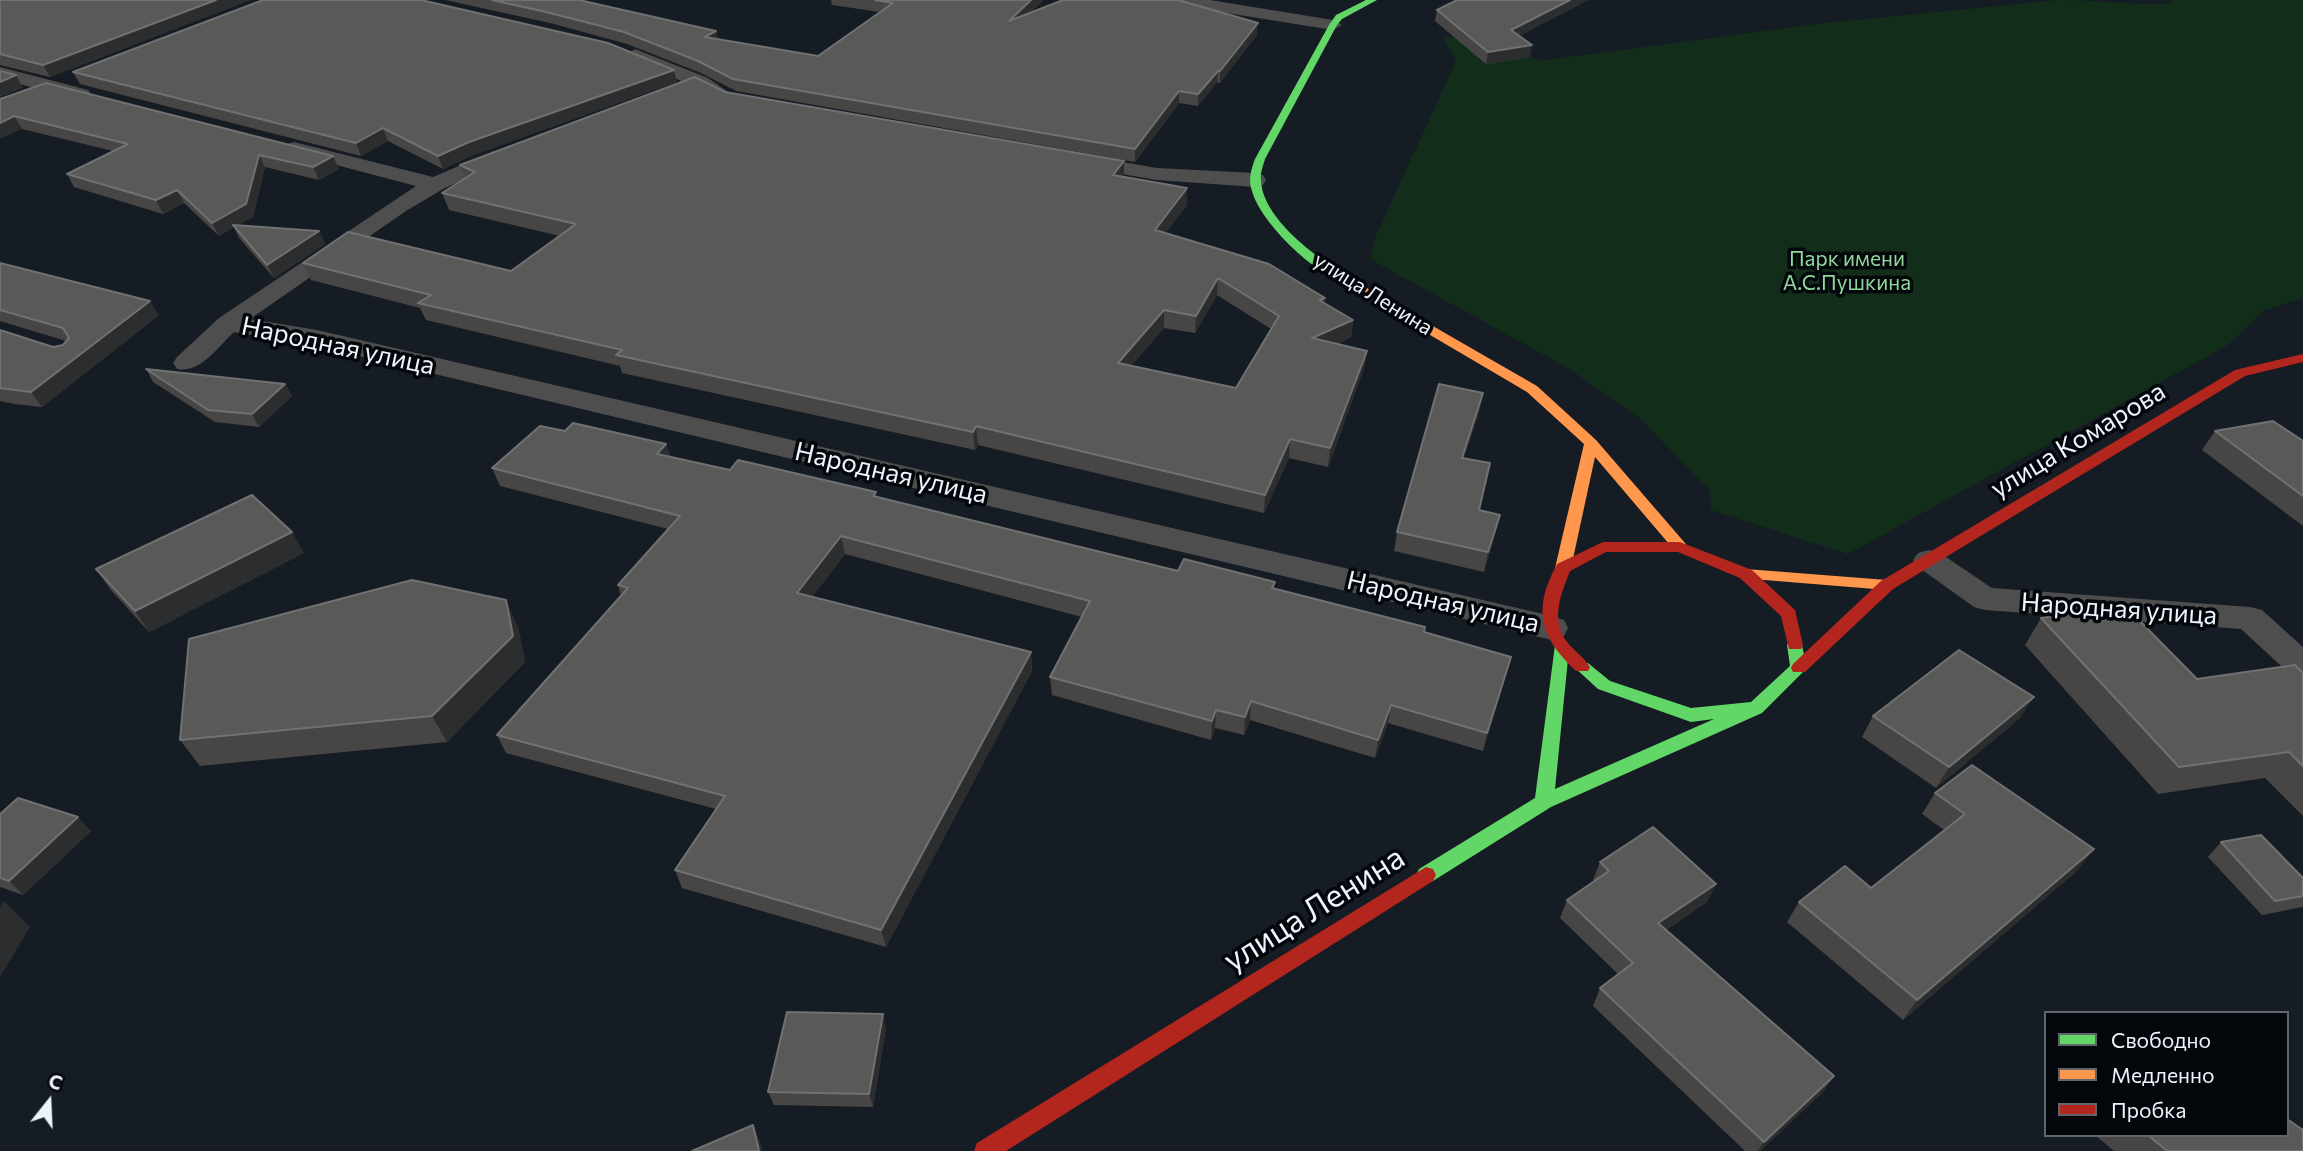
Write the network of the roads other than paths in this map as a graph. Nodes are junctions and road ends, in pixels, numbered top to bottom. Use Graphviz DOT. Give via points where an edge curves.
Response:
graph roads {
  1 [pos="1177,0"];
  2 [pos="1373,0"];
  3 [pos="1333,24"];
  4 [pos="618,48"];
  5 [pos="0,73"];
  6 [pos="75,77"];
  7 [pos="701,82"];
  8 [pos="51,87"];
  9 [pos="675,92"];
  10 [pos="25,96"];
  11 [pos="104,100"];
  12 [pos="743,102"];
  13 [pos="276,144"];
  14 [pos="520,148"];
  15 [pos="1065,158"];
  16 [pos="1255,180"];
  17 [pos="435,184"];
  18 [pos="228,323"];
  19 [pos="2303,358"];
  20 [pos="186,363"];
  21 [pos="1591,443"];
  22 [pos="1680,547"];
  23 [pos="1929,559"];
  24 [pos="1563,568"];
  25 [pos="1746,574"];
  26 [pos="1887,584"];
  27 [pos="1556,638"];
  28 [pos="2303,666"];
  29 [pos="1799,668"];
  30 [pos="1756,708"];
  31 [pos="1544,803"];
  32 [pos="985,1151"];
  1 -- 3 [label="street"];
  2 -- 3 [label="street"];
  3 -- 16 [label="street" via="1278,122"];
  4 -- 7 [label="street"];
  5 -- 8 [label="street"];
  6 -- 8 [label="street"];
  7 -- 9 [label="street"];
  7 -- 12 [label="street"];
  8 -- 10 [label="street"];
  8 -- 11 [label="street"];
  13 -- 17 [label="street"];
  14 -- 17 [label="street"];
  15 -- 16 [label="street" via="1157,174"];
  16 -- 21 [label="street, улица Ленина" via="1272,219 1324,268 1532,388"];
  17 -- 18 [label="street"];
  18 -- 20 [label="street"];
  18 -- 27 [label="street, Народная улица" via="344,344"];
  19 -- 23 [label="street, улица Комарова" via="2240,373"];
  21 -- 22 [label="street, улица Ленина"];
  21 -- 24 [label="street"];
  22 -- 24 [label="street, улица Ленина" via="1603,547"];
  22 -- 25 [label="street, улица Ленина"];
  23 -- 26 [label="street, улица Комарова"];
  23 -- 28 [label="street, Народная улица" via="1985,599 2250,618"];
  24 -- 27 [label="street" via="1548,608"];
  25 -- 26 [label="street"];
  25 -- 29 [label="street, улица Ленина" via="1789,614"];
  26 -- 29 [label="street, улица Комарова"];
  27 -- 30 [label="street" via="1604,685 1691,715"];
  27 -- 31 [label="street"];
  29 -- 30 [label="street"];
  30 -- 31 [label="street"];
  31 -- 32 [label="street, улица Ленина"];
}
